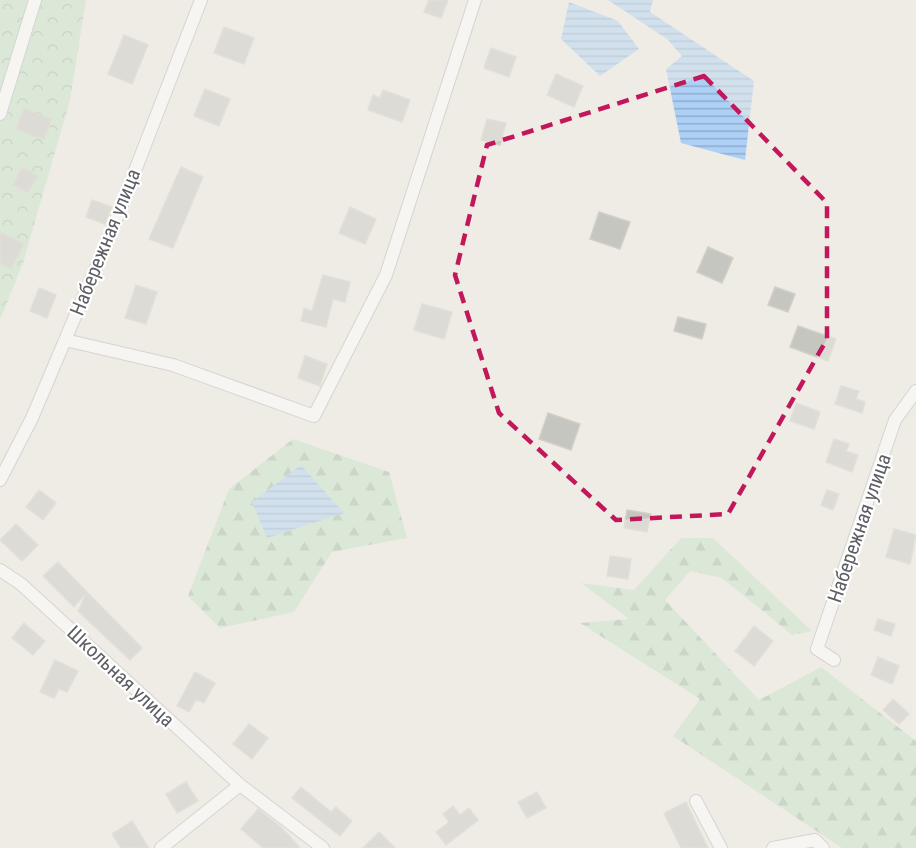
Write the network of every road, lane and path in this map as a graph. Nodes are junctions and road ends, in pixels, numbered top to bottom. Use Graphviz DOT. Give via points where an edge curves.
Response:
graph roads {
  1 [pos="35,0"];
  2 [pos="201,0"];
  3 [pos="475,0"];
  4 [pos="0,114"];
  5 [pos="65,340"];
  6 [pos="916,391"];
  7 [pos="0,480"];
  8 [pos="0,570"];
  9 [pos="834,660"];
  10 [pos="240,785"];
  11 [pos="696,801"];
  12 [pos="161,848"];
  13 [pos="323,848"];
  14 [pos="721,848"];
  15 [pos="773,848"];
  16 [pos="823,848"];
  1 -- 4 [label="street"];
  2 -- 5 [label="street, Набережная улица"];
  3 -- 5 [label="street" via="386,275 314,416 173,365"];
  5 -- 7 [label="street, Набережная улица"];
  6 -- 9 [label="street, Набережная улица" via="895,420 817,649"];
  8 -- 10 [label="street, Школьная улица" via="21,584"];
  10 -- 12 [label="street"];
  10 -- 13 [label="street, Школьная улица"];
  11 -- 14 [label="street"];
  15 -- 16 [label="street" via="815,840"];
}
